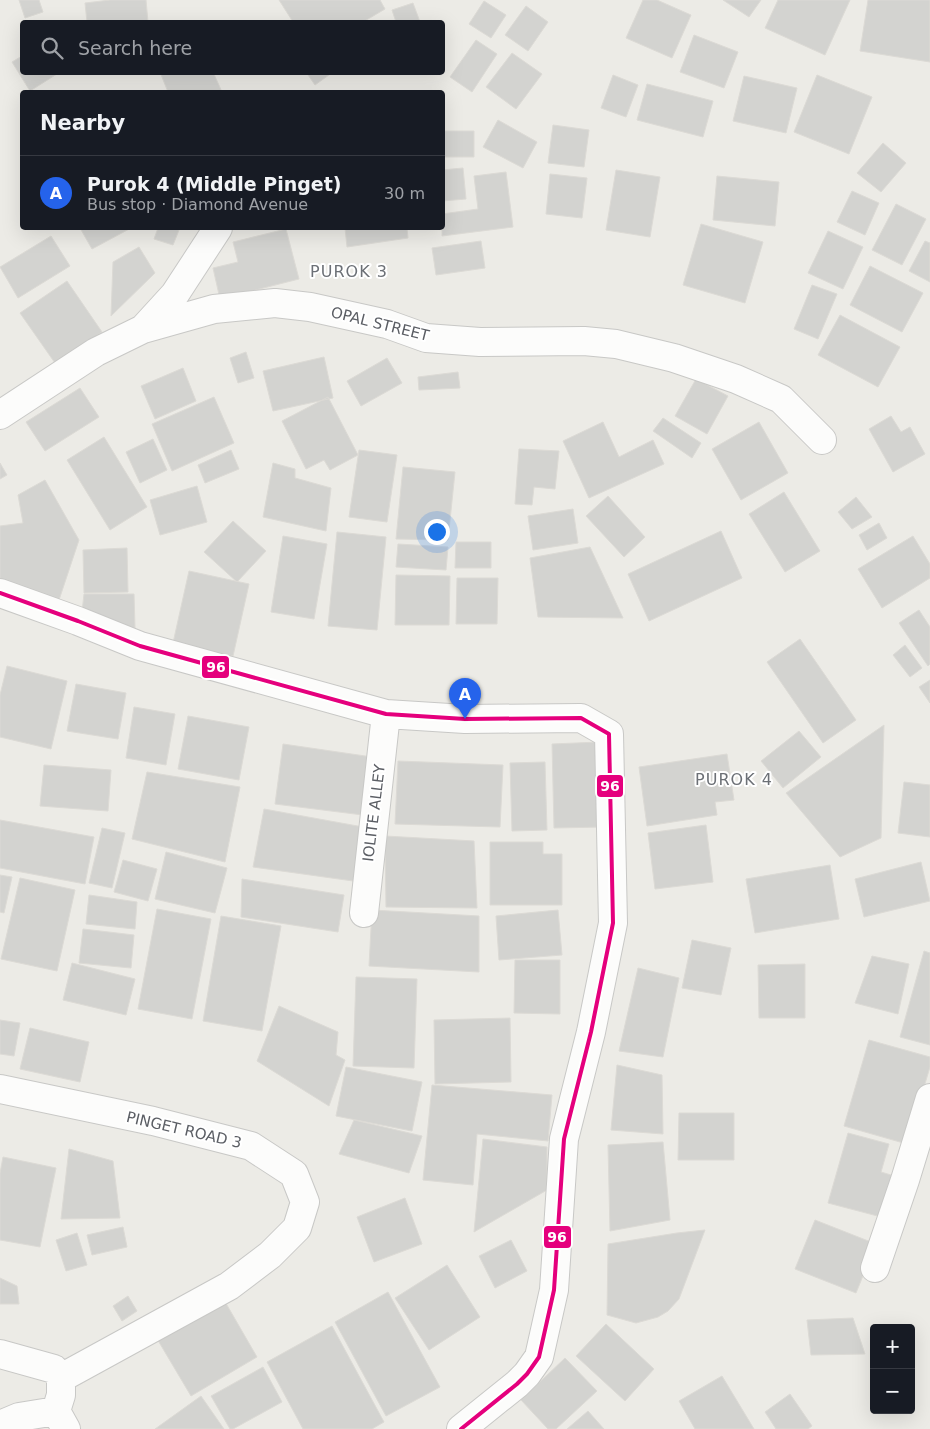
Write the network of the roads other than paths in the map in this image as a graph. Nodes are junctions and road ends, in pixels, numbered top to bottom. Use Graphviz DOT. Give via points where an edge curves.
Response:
graph roads {
  1 [pos="217,230"];
  2 [pos="142,329"];
  3 [pos="0,415"];
  4 [pos="822,440"];
  5 [pos="0,594"];
  6 [pos="386,714"];
  7 [pos="364,913"];
  8 [pos="0,1089"];
  9 [pos="930,1098"];
  10 [pos="875,1268"];
  11 [pos="0,1354"];
  12 [pos="61,1378"];
  13 [pos="61,1420"];
  14 [pos="0,1425"];
  15 [pos="462,1429"];
  1 -- 2 [label="street" via="175,294"];
  2 -- 3 [label="street, OPAL STREET" via="96,352"];
  2 -- 4 [label="street, OPAL STREET" via="214,309 275,303 388,324 426,338 616,344 674,358 781,399"];
  5 -- 6 [label="street" via="140,646"];
  6 -- 7 [label="street, IOLITE ALLEY"];
  6 -- 15 [label="street" via="465,720 581,718 609,734 613,923 592,1032 564,1139 554,1290 539,1357 517,1384"];
  8 -- 12 [label="street, PINGET ROAD 3" via="153,1121 251,1146 294,1174 305,1202 296,1228 270,1255 229,1286"];
  9 -- 10 [label="street"];
  11 -- 12 [label="street" via="54,1369"];
  12 -- 13 [label="street"];
  13 -- 14 [label="street" via="19,1417"];
}
